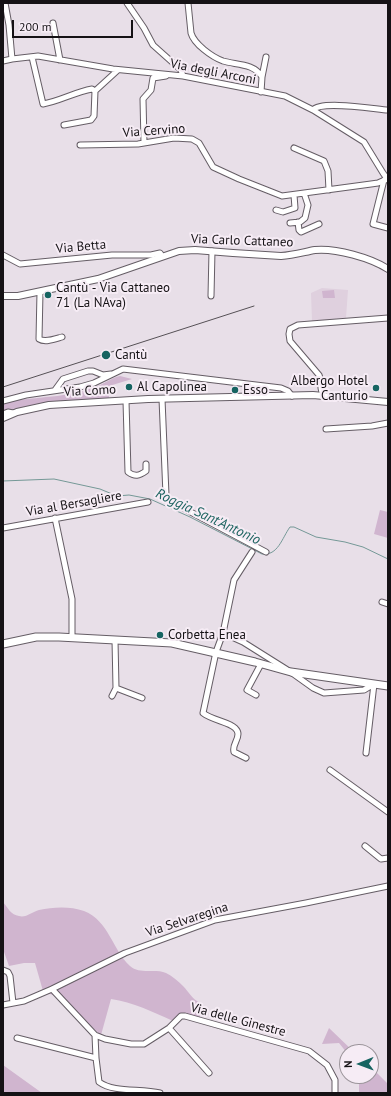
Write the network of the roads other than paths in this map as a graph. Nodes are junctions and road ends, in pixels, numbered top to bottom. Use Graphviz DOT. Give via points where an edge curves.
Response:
graph roads {
  1 [pos="4,3"];
  2 [pos="127,3"];
  3 [pos="188,3"];
  4 [pos="6,22"];
  5 [pos="53,23"];
  6 [pos="32,56"];
  7 [pos="266,57"];
  8 [pos="12,59"];
  9 [pos="60,60"];
  10 [pos="3,61"];
  11 [pos="118,70"];
  12 [pos="174,75"];
  13 [pos="183,76"];
  14 [pos="262,77"];
  15 [pos="95,91"];
  16 [pos="261,92"];
  17 [pos="313,110"];
  18 [pos="388,110"];
  19 [pos="64,125"];
  20 [pos="144,143"];
  21 [pos="80,145"];
  22 [pos="294,148"];
  23 [pos="386,180"];
  24 [pos="329,190"];
  25 [pos="304,193"];
  26 [pos="294,195"];
  27 [pos="276,210"];
  28 [pos="298,222"];
  29 [pos="290,223"];
  30 [pos="319,224"];
  31 [pos="388,228"];
  32 [pos="212,251"];
  33 [pos="3,255"];
  34 [pos="162,256"];
  35 [pos="388,269"];
  36 [pos="40,292"];
  37 [pos="3,296"];
  38 [pos="212,296"];
  39 [pos="388,318"];
  40 [pos="62,337"];
  41 [pos="112,374"];
  42 [pos="321,383"];
  43 [pos="54,391"];
  44 [pos="313,395"];
  45 [pos="292,396"];
  46 [pos="324,396"];
  47 [pos="162,399"];
  48 [pos="126,400"];
  49 [pos="3,401"];
  50 [pos="388,402"];
  51 [pos="13,413"];
  52 [pos="3,414"];
  53 [pos="3,418"];
  54 [pos="388,423"];
  55 [pos="326,429"];
  56 [pos="146,464"];
  57 [pos="148,502"];
  58 [pos="55,518"];
  59 [pos="3,528"];
  60 [pos="252,552"];
  61 [pos="266,552"];
  62 [pos="382,602"];
  63 [pos="388,604"];
  64 [pos="223,633"];
  65 [pos="72,638"];
  66 [pos="20,640"];
  67 [pos="115,640"];
  68 [pos="3,644"];
  69 [pos="3,650"];
  70 [pos="216,652"];
  71 [pos="259,653"];
  72 [pos="258,663"];
  73 [pos="291,672"];
  74 [pos="374,684"];
  75 [pos="388,686"];
  76 [pos="116,688"];
  77 [pos="256,695"];
  78 [pos="112,696"];
  79 [pos="142,698"];
  80 [pos="366,753"];
  81 [pos="246,758"];
  82 [pos="330,770"];
  83 [pos="388,812"];
  84 [pos="365,846"];
  85 [pos="388,858"];
  86 [pos="388,886"];
  87 [pos="3,970"];
  88 [pos="52,990"];
  89 [pos="13,1004"];
  90 [pos="3,1005"];
  91 [pos="169,1028"];
  92 [pos="95,1035"];
  93 [pos="17,1038"];
  94 [pos="96,1058"];
  95 [pos="209,1073"];
  96 [pos="160,1093"];
  97 [pos="335,1093"];
  1 -- 4 [label="street"];
  2 -- 13 [label="street" via="152,43 181,70"];
  3 -- 14 [label="street" via="191,33 196,44 220,60 252,68"];
  4 -- 8 [label="street"];
  5 -- 9 [label="street"];
  6 -- 8 [label="street, Via degli Arconi"];
  6 -- 9 [label="street, Via degli Arconi"];
  6 -- 15 [label="street" via="43,104 92,88"];
  7 -- 14 [label="street"];
  8 -- 10 [label="street, Via degli Arconi"];
  9 -- 11 [label="street, Via degli Arconi"];
  11 -- 12 [label="street, Via degli Arconi"];
  11 -- 15 [label="street"];
  12 -- 13 [label="street, Via degli Arconi"];
  12 -- 20 [label="street" via="153,78 150,90 143,99"];
  13 -- 16 [label="street, Via degli Arconi"];
  14 -- 16 [label="street"];
  15 -- 19 [label="street" via="94,116 91,120"];
  16 -- 17 [label="street, Via degli Arconi" via="289,98"];
  17 -- 18 [label="street" via="318,106 344,105"];
  17 -- 23 [label="street, Via degli Arconi" via="364,142"];
  20 -- 21 [label="street, Via Cervino"];
  20 -- 26 [label="street, Via Cervino" via="174,138 195,140 213,166 279,195"];
  22 -- 24 [label="street" via="324,162 328,171"];
  23 -- 24 [label="street, Via Cervino"];
  23 -- 31 [label="street" via="373,224"];
  24 -- 25 [label="street, Via Cervino"];
  25 -- 26 [label="street, Via Cervino"];
  25 -- 28 [label="street" via="308,205 307,212 305,218"];
  26 -- 27 [label="street" via="295,208 283,212"];
  28 -- 29 [label="street"];
  28 -- 30 [label="street" via="301,232"];
  32 -- 34 [label="street, Via Carlo Cattaneo" via="187,250"];
  32 -- 35 [label="street, Via Carlo Cattaneo" via="281,256 322,250 340,251"];
  32 -- 38 [label="street"];
  33 -- 34 [label="street, Via Betta" via="20,264 112,255 160,253"];
  34 -- 36 [label="street, Via Carlo Cattaneo" via="98,279"];
  36 -- 37 [label="street, Via Carlo Cattaneo"];
  36 -- 40 [label="street" via="39,339 44,341"];
  39 -- 42 [label="street" via="292,327 289,331 290,341 319,375"];
  41 -- 43 [label="street" via="94,383"];
  41 -- 43 [label="street" via="85,372 63,379"];
  41 -- 45 [label="street" via="123,369 134,370 281,388 288,390"];
  42 -- 44 [label="street"];
  42 -- 46 [label="street"];
  43 -- 49 [label="street"];
  44 -- 45 [label="street, Via Como"];
  44 -- 46 [label="street, Via Como"];
  45 -- 47 [label="street, Via Como"];
  46 -- 50 [label="street, Via Como"];
  47 -- 48 [label="street, Via Como"];
  47 -- 61 [label="street" via="168,500"];
  48 -- 51 [label="street, Via Como" via="63,403"];
  48 -- 56 [label="street" via="128,472 139,476 146,471"];
  51 -- 52 [label="street"];
  51 -- 53 [label="street, Via Como"];
  54 -- 55 [label="street"];
  57 -- 58 [label="street, Via al Bersagliere"];
  58 -- 59 [label="street, Via al Bersagliere"];
  58 -- 65 [label="street" via="72,600"];
  60 -- 64 [label="street" via="234,580"];
  62 -- 63 [label="street"];
  64 -- 70 [label="street"];
  64 -- 71 [label="street"];
  65 -- 66 [label="main road" via="36,637"];
  65 -- 67 [label="main road"];
  66 -- 68 [label="main road"];
  66 -- 69 [label="main road"];
  67 -- 70 [label="main road" via="172,643"];
  67 -- 76 [label="street"];
  70 -- 72 [label="main road"];
  70 -- 81 [label="street" via="203,713 235,727 238,736 234,752"];
  71 -- 72 [label="street"];
  71 -- 73 [label="street"];
  72 -- 73 [label="main road"];
  72 -- 77 [label="street" via="247,690"];
  73 -- 74 [label="main road"];
  73 -- 74 [label="street" via="324,693 364,690"];
  74 -- 75 [label="main road"];
  74 -- 80 [label="street"];
  76 -- 78 [label="street"];
  76 -- 79 [label="street"];
  82 -- 83 [label="street"];
  84 -- 85 [label="street" via="381,859"];
  86 -- 88 [label="street, Via Selvaregina" via="215,920 125,953"];
  87 -- 89 [label="street" via="10,976"];
  88 -- 89 [label="street, Via Selvaregina"];
  88 -- 92 [label="street, Via delle Ginestre"];
  89 -- 90 [label="street, Via Selvaregina"];
  91 -- 92 [label="street, Via delle Ginestre" via="144,1044 105,1040"];
  91 -- 95 [label="street"];
  91 -- 97 [label="street, Via delle Ginestre" via="181,1016 185,1016 309,1051 327,1065 335,1080"];
  92 -- 94 [label="street"];
  93 -- 94 [label="street"];
  94 -- 96 [label="street" via="99,1082 103,1085"];
}
